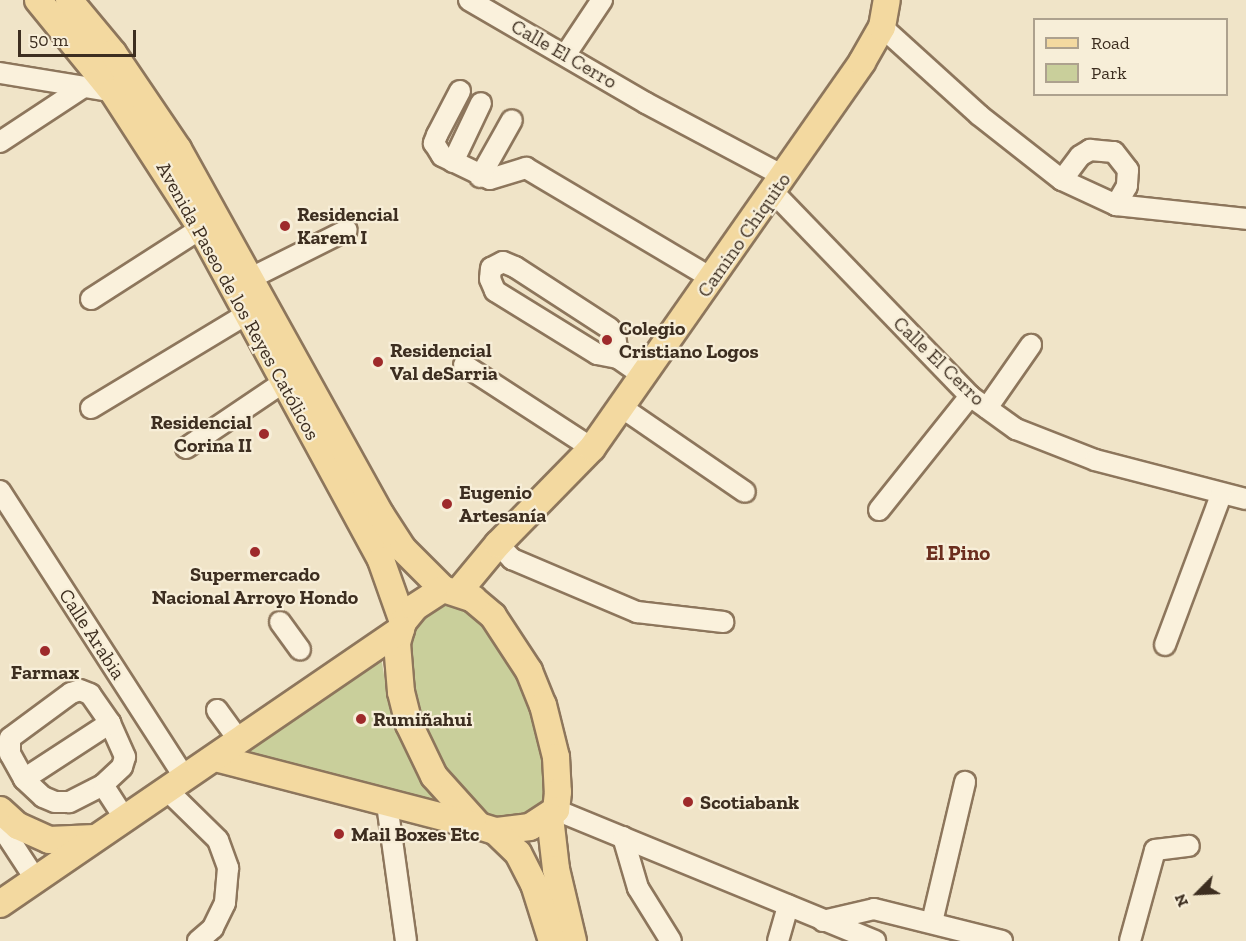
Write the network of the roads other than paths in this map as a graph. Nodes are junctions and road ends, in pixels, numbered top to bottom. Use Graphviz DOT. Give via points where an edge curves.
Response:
graph roads {
  1 [pos="38,0"];
  2 [pos="69,0"];
  3 [pos="469,0"];
  4 [pos="602,0"];
  5 [pos="887,0"];
  6 [pos="882,27"];
  7 [pos="566,54"];
  8 [pos="0,73"];
  9 [pos="82,88"];
  10 [pos="460,91"];
  11 [pos="113,92"];
  12 [pos="143,94"];
  13 [pos="481,103"];
  14 [pos="512,120"];
  15 [pos="0,142"];
  16 [pos="453,162"];
  17 [pos="480,177"];
  18 [pos="1062,180"];
  19 [pos="779,185"];
  20 [pos="1116,206"];
  21 [pos="1246,219"];
  22 [pos="209,223"];
  23 [pos="347,230"];
  24 [pos="251,278"];
  25 [pos="713,279"];
  26 [pos="91,299"];
  27 [pos="247,314"];
  28 [pos="1031,345"];
  29 [pos="618,358"];
  30 [pos="464,365"];
  31 [pos="644,376"];
  32 [pos="284,381"];
  33 [pos="970,396"];
  34 [pos="621,407"];
  35 [pos="91,408"];
  36 [pos="987,408"];
  37 [pos="186,448"];
  38 [pos="591,448"];
  39 [pos="0,491"];
  40 [pos="745,492"];
  41 [pos="1221,495"];
  42 [pos="1246,500"];
  43 [pos="879,510"];
  44 [pos="498,544"];
  45 [pos="451,590"];
  46 [pos="280,622"];
  47 [pos="723,622"];
  48 [pos="402,626"];
  49 [pos="1165,645"];
  50 [pos="300,650"];
  51 [pos="217,710"];
  52 [pos="110,723"];
  53 [pos="239,740"];
  54 [pos="214,758"];
  55 [pos="24,779"];
  56 [pos="964,782"];
  57 [pos="176,784"];
  58 [pos="102,785"];
  59 [pos="387,804"];
  60 [pos="0,810"];
  61 [pos="553,813"];
  62 [pos="125,819"];
  63 [pos="487,828"];
  64 [pos="3,836"];
  65 [pos="623,837"];
  66 [pos="98,838"];
  67 [pos="1189,846"];
  68 [pos="36,880"];
  69 [pos="0,904"];
  70 [pos="788,905"];
  71 [pos="823,921"];
  72 [pos="932,922"];
  73 [pos="198,941"];
  74 [pos="406,941"];
  75 [pos="552,941"];
  76 [pos="573,941"];
  77 [pos="671,941"];
  78 [pos="778,941"];
  79 [pos="875,941"];
  80 [pos="1002,941"];
  81 [pos="1130,941"];
  1 -- 11 [label="main road, Avenida Paseo de los Reyes Católicos"];
  2 -- 12 [label="main road, Avenida Paseo de los Reyes Católicos"];
  3 -- 7 [label="street, Calle El Cerro"];
  4 -- 7 [label="street"];
  5 -- 6 [label="main road, Camino Chiquito"];
  6 -- 18 [label="street" via="979,115"];
  6 -- 19 [label="main road, Camino Chiquito"];
  7 -- 19 [label="street, Calle El Cerro"];
  8 -- 9 [label="street"];
  9 -- 11 [label="street"];
  9 -- 15 [label="street"];
  10 -- 16 [label="street" via="435,143 442,156"];
  11 -- 12 [label="street"];
  11 -- 22 [label="main road, Avenida Paseo de los Reyes Católicos"];
  12 -- 22 [label="main road, Avenida Paseo de los Reyes Católicos"];
  13 -- 16 [label="street"];
  14 -- 17 [label="street"];
  16 -- 17 [label="street"];
  17 -- 25 [label="street" via="497,178 526,168"];
  18 -- 20 [label="street"];
  18 -- 20 [label="street" via="1085,153 1103,148 1114,152 1128,170 1126,186"];
  19 -- 25 [label="main road, Camino Chiquito"];
  19 -- 33 [label="street, Calle El Cerro"];
  20 -- 21 [label="street"];
  22 -- 24 [label="main road, Avenida Paseo de los Reyes Católicos"];
  22 -- 26 [label="street"];
  22 -- 27 [label="main road, Avenida Paseo de los Reyes Católicos"];
  23 -- 24 [label="street"];
  24 -- 45 [label="main road, Avenida Paseo de los Reyes Católicos" via="381,515 403,549"];
  25 -- 31 [label="main road, Camino Chiquito"];
  27 -- 32 [label="main road, Avenida Paseo de los Reyes Católicos"];
  27 -- 35 [label="street"];
  28 -- 36 [label="street"];
  29 -- 29 [label="street" via="615,334 609,328 515,267 503,262 491,268 495,291 597,354"];
  29 -- 31 [label="street"];
  30 -- 38 [label="street"];
  31 -- 34 [label="main road, Camino Chiquito"];
  32 -- 37 [label="street"];
  32 -- 48 [label="main road, Avenida Paseo de los Reyes Católicos" via="381,560"];
  33 -- 36 [label="street, Calle El Cerro"];
  33 -- 43 [label="street"];
  34 -- 38 [label="main road, Camino Chiquito"];
  34 -- 40 [label="street"];
  36 -- 41 [label="street, Calle El Cerro" via="1016,429 1054,445"];
  38 -- 44 [label="main road, Camino Chiquito"];
  39 -- 57 [label="street, Calle Arabia"];
  41 -- 42 [label="street, Calle El Cerro"];
  41 -- 49 [label="street"];
  44 -- 45 [label="main road, Camino Chiquito"];
  44 -- 47 [label="street" via="512,560 637,612"];
  45 -- 48 [label="main road, Camino Chiquito" via="429,596"];
  45 -- 61 [label="main road, Avenida Paseo de los Reyes Católicos" via="493,616 529,671 543,705 556,757"];
  46 -- 50 [label="street"];
  48 -- 53 [label="main road, Camino Chiquito"];
  48 -- 63 [label="main road" via="397,664 416,742 434,776"];
  51 -- 53 [label="street"];
  52 -- 55 [label="street"];
  52 -- 55 [label="street" via="90,694 80,690 71,693 10,738 10,754"];
  52 -- 58 [label="street" via="125,757 122,767"];
  53 -- 54 [label="main road, Camino Chiquito"];
  54 -- 57 [label="main road, Camino Chiquito"];
  54 -- 59 [label="main road"];
  55 -- 58 [label="street" via="43,797 55,802 69,802"];
  56 -- 72 [label="street"];
  57 -- 62 [label="main road, Camino Chiquito"];
  57 -- 73 [label="street, Calle Arabia" via="218,840 228,868 225,903 213,928"];
  58 -- 62 [label="street"];
  59 -- 63 [label="main road"];
  59 -- 74 [label="street"];
  60 -- 66 [label="main road" via="18,826 49,840"];
  61 -- 63 [label="main road" via="530,827"];
  61 -- 65 [label="street"];
  61 -- 76 [label="main road, Avenida Paseo de los Reyes Católicos" via="556,869"];
  62 -- 66 [label="main road, Camino Chiquito"];
  63 -- 75 [label="main road" via="518,853 534,884"];
  64 -- 68 [label="street"];
  65 -- 70 [label="street"];
  65 -- 77 [label="street" via="638,888"];
  66 -- 68 [label="main road, Camino Chiquito"];
  67 -- 81 [label="street" via="1163,846 1155,850"];
  68 -- 69 [label="main road, Camino Chiquito"];
  70 -- 71 [label="street"];
  70 -- 78 [label="street"];
  71 -- 72 [label="street" via="874,909"];
  71 -- 79 [label="street"];
  72 -- 80 [label="street"];
}
